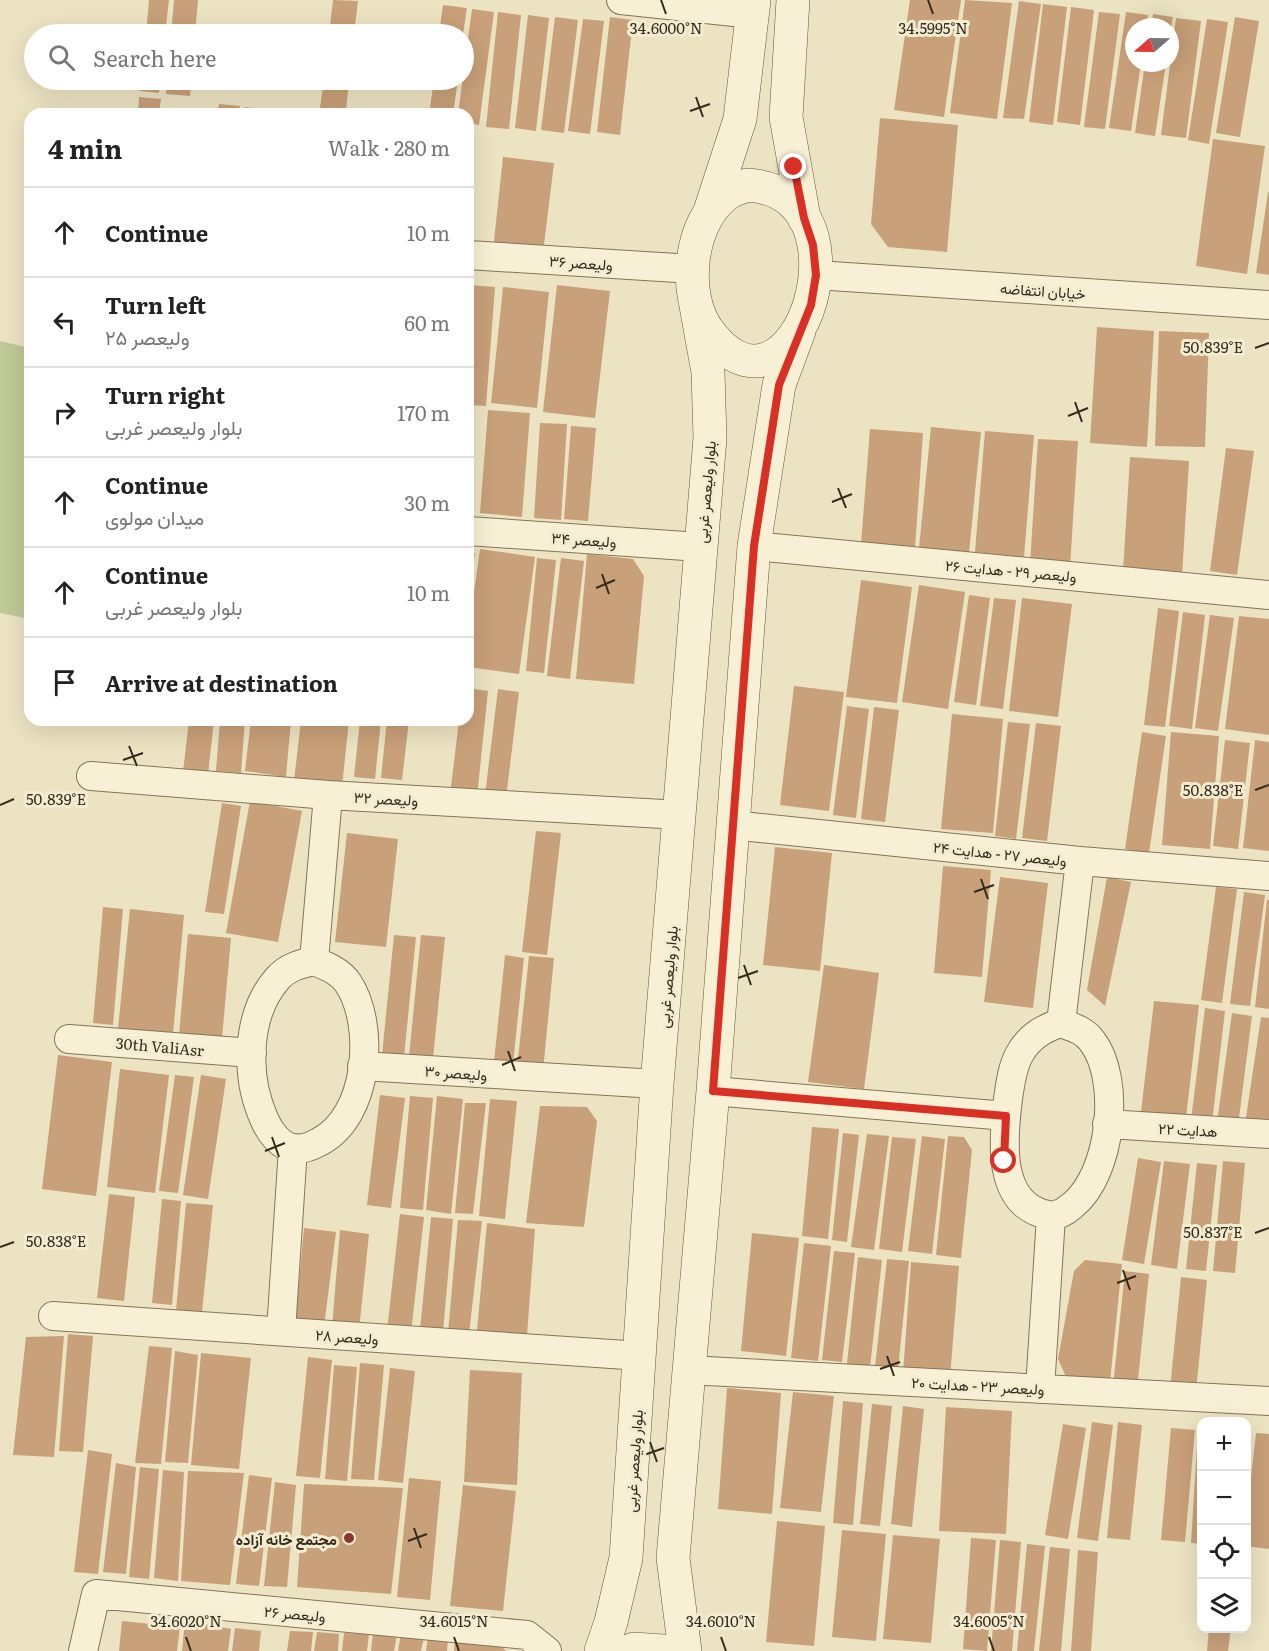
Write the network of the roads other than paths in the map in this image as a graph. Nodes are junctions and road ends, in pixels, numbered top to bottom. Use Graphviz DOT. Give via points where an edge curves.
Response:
graph roads {
  1 [pos="621,0"];
  2 [pos="793,0"];
  3 [pos="754,7"];
  4 [pos="709,214"];
  5 [pos="804,218"];
  6 [pos="474,256"];
  7 [pos="816,275"];
  8 [pos="694,285"];
  9 [pos="1269,305"];
  10 [pos="799,331"];
  11 [pos="474,531"];
  12 [pos="754,546"];
  13 [pos="700,547"];
  14 [pos="1269,595"];
  15 [pos="91,776"];
  16 [pos="328,795"];
  17 [pos="681,815"];
  18 [pos="732,825"];
  19 [pos="1080,861"];
  20 [pos="1269,876"];
  21 [pos="314,961"];
  22 [pos="1061,1023"];
  23 [pos="69,1039"];
  24 [pos="252,1053"];
  25 [pos="362,1066"];
  26 [pos="657,1084"];
  27 [pos="713,1091"];
  28 [pos="1006,1116"];
  29 [pos="1107,1124"];
  30 [pos="1269,1134"];
  31 [pos="293,1148"];
  32 [pos="1051,1216"];
  33 [pos="53,1316"];
  34 [pos="281,1331"];
  35 [pos="641,1356"];
  36 [pos="688,1370"];
  37 [pos="1040,1389"];
  38 [pos="1269,1401"];
  39 [pos="83,1651"];
  40 [pos="547,1651"];
  41 [pos="601,1651"];
  42 [pos="629,1651"];
  43 [pos="663,1651"];
  44 [pos="685,1651"];
  1 -- 3 [label="street"];
  2 -- 5 [label="main road" via="786,117"];
  3 -- 4 [label="main road" via="740,119"];
  4 -- 5 [label="main road" via="726,195 747,185 767,186 788,197"];
  4 -- 8 [label="main road" via="697,240"];
  5 -- 7 [label="main road" via="813,245"];
  6 -- 8 [label="street, ولیعصر ۳۶"];
  7 -- 9 [label="street, خیابان انتفاضه"];
  7 -- 10 [label="main road" via="811,305"];
  8 -- 10 [label="main road" via="705,327 721,348 741,359 761,360 783,351"];
  8 -- 13 [label="main road, بلوار ولیعصر غربی" via="708,372 710,427"];
  10 -- 12 [label="main road" via="779,385"];
  11 -- 13 [label="street, ولیعصر ۳۴"];
  12 -- 14 [label="street, ولیعصر ۲۹ - هدایت ۲۶"];
  12 -- 18 [label="main road"];
  13 -- 17 [label="main road, بلوار ولیعصر غربی"];
  15 -- 16 [label="street, ولیعصر ۳۲"];
  16 -- 17 [label="street, ولیعصر ۳۲"];
  16 -- 21 [label="street"];
  17 -- 26 [label="main road, بلوار ولیعصر غربی"];
  18 -- 19 [label="street, ولیعصر ۲۷ - هدایت ۲۴"];
  18 -- 27 [label="main road"];
  19 -- 20 [label="street, ولیعصر ۲۷ - هدایت ۲۴"];
  19 -- 22 [label="street"];
  21 -- 24 [label="street" via="296,964 279,977 266,995"];
  21 -- 25 [label="street" via="332,968 347,981 358,1003"];
  22 -- 28 [label="street" via="1042,1029 1019,1055 1011,1077"];
  22 -- 29 [label="street" via="1085,1034 1100,1054 1108,1088"];
  23 -- 24 [label="street, 30th ValiAsr"];
  24 -- 31 [label="street" via="251,1074 260,1110 278,1141"];
  25 -- 26 [label="street, ولیعصر ۳۰"];
  25 -- 31 [label="street" via="355,1102 343,1122 328,1137 309,1147"];
  26 -- 35 [label="main road, بلوار ولیعصر غربی"];
  27 -- 28 [label="street"];
  27 -- 36 [label="main road"];
  28 -- 32 [label="street" via="1003,1146 1009,1177 1029,1209"];
  29 -- 30 [label="street, هدایت ۲۲"];
  29 -- 32 [label="street" via="1093,1184 1065,1212"];
  31 -- 34 [label="street"];
  32 -- 37 [label="street"];
  33 -- 34 [label="street, ولیعصر ۲۸"];
  34 -- 35 [label="street, ولیعصر ۲۸"];
  35 -- 41 [label="main road, بلوار ولیعصر غربی" via="626,1558"];
  36 -- 37 [label="street, ولیعصر ۲۳ - هدایت ۲۰"];
  36 -- 44 [label="main road" via="673,1558"];
  37 -- 38 [label="street, ولیعصر ۲۳ - هدایت ۲۰"];
  39 -- 40 [label="street, ولیعصر ۲۶" via="96,1594 527,1635"];
  42 -- 43 [label="main road"];
}
